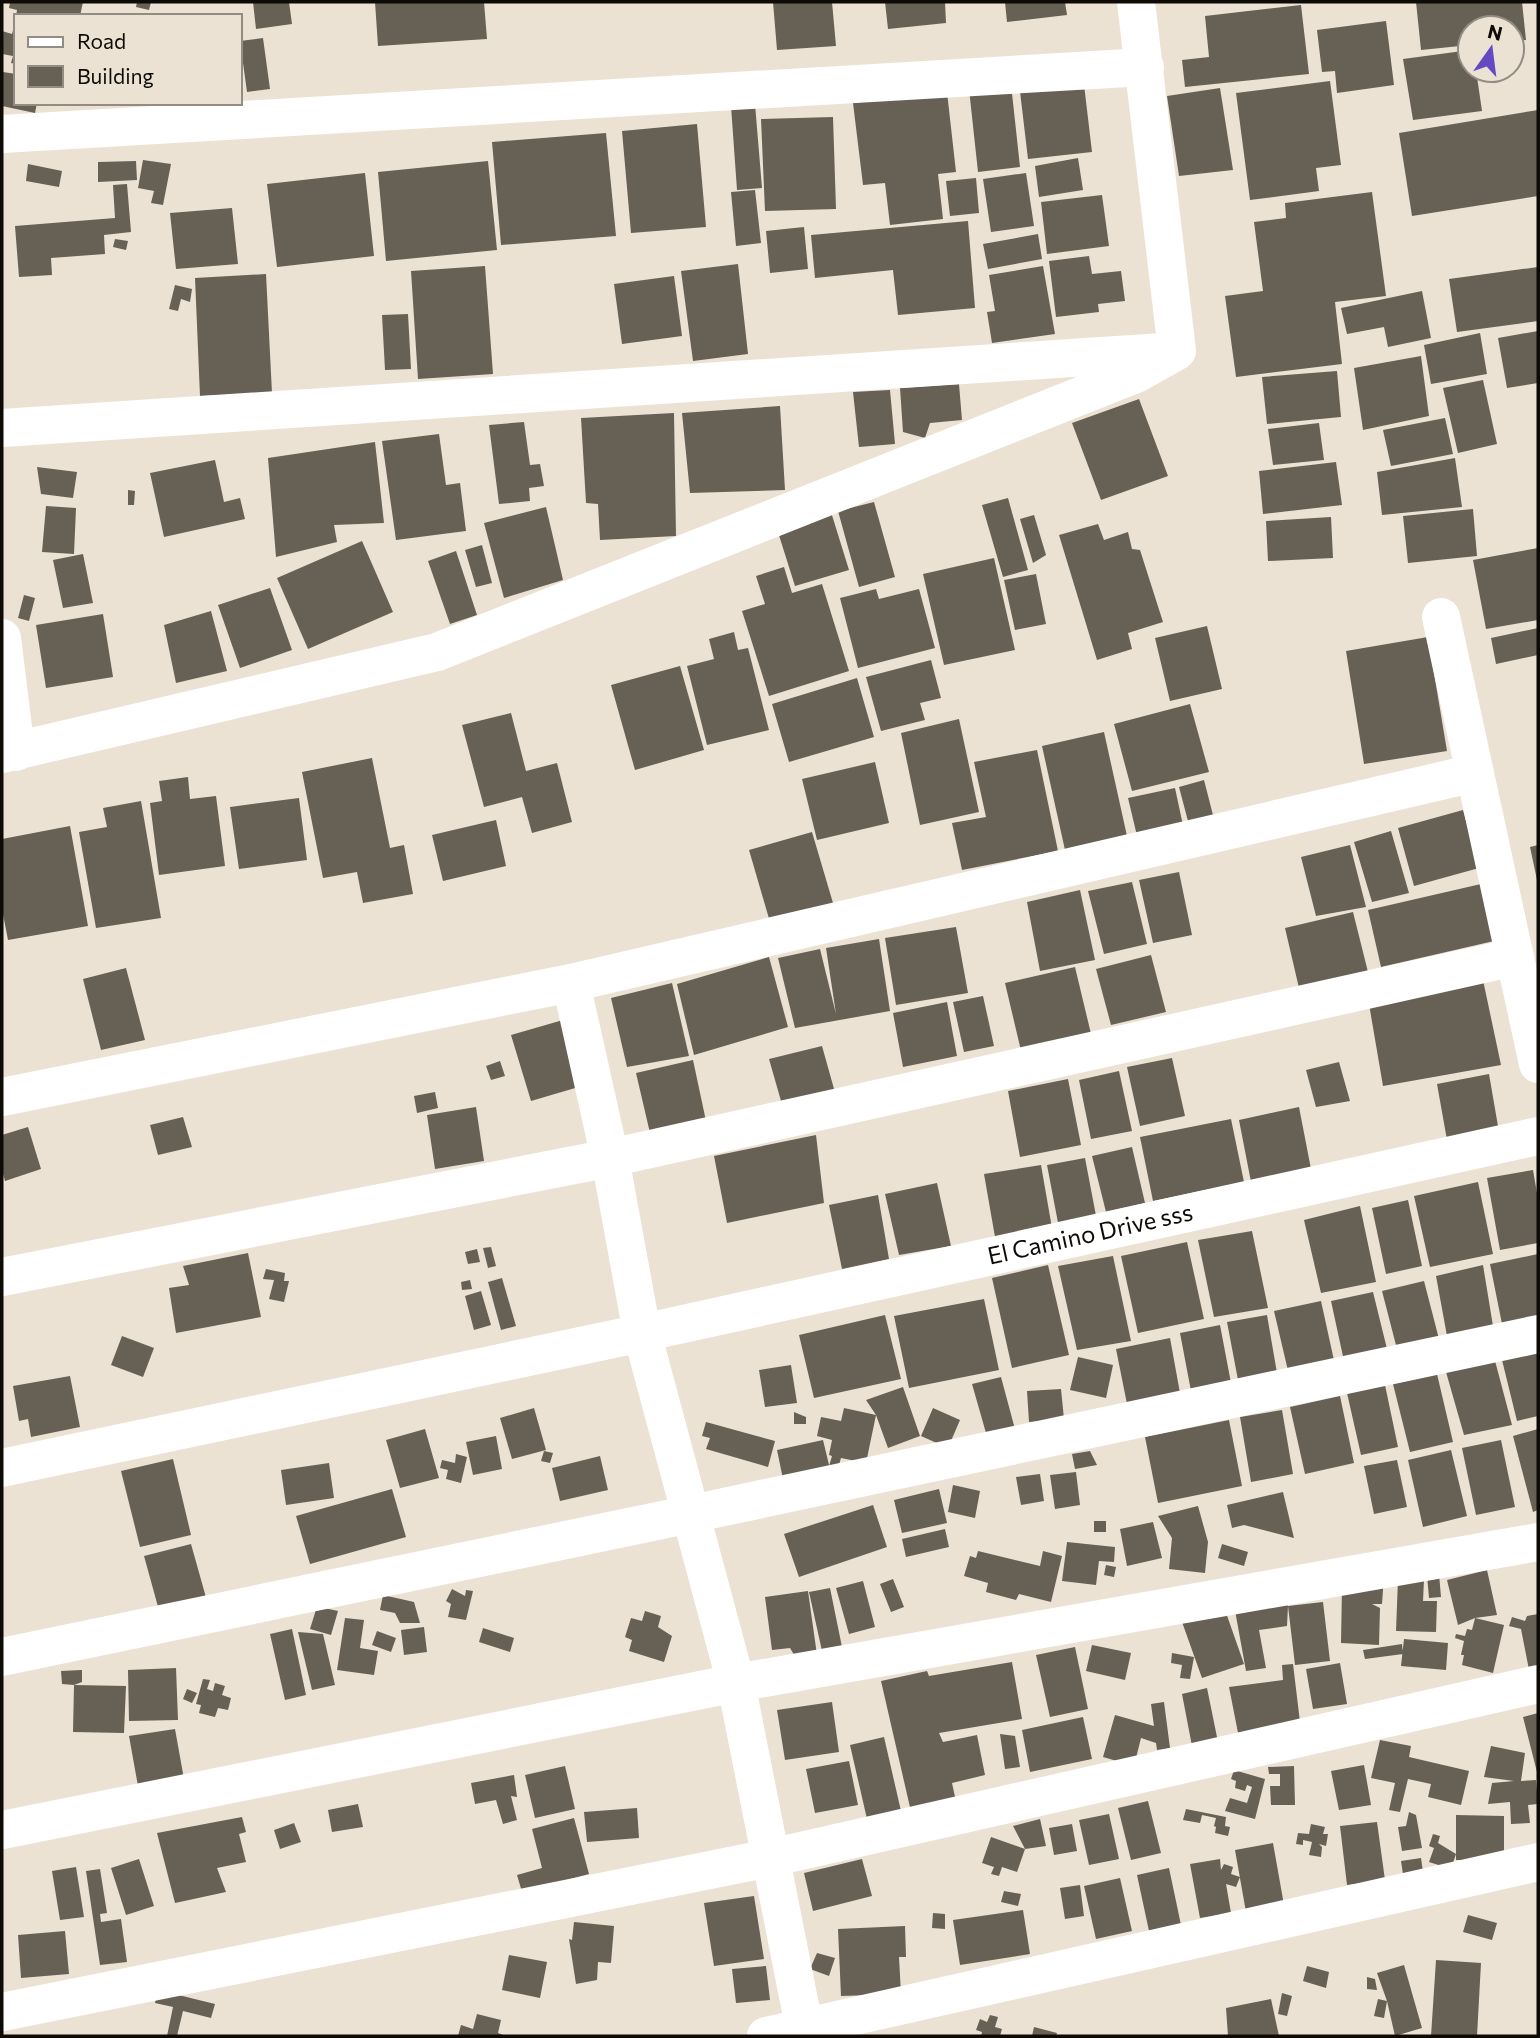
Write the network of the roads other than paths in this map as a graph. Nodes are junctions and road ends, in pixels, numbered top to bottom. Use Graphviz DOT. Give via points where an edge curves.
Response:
graph roads {
  1 [pos="1136,2"];
  2 [pos="1145,67"];
  3 [pos="2,134"];
  4 [pos="1177,351"];
  5 [pos="2,428"];
  6 [pos="1441,617"];
  7 [pos="2,638"];
  8 [pos="9,753"];
  9 [pos="1475,773"];
  10 [pos="1515,957"];
  11 [pos="571,983"];
  12 [pos="1538,1064"];
  13 [pos="2,1097"];
  14 [pos="1538,1136"];
  15 [pos="610,1158"];
  16 [pos="2,1277"];
  17 [pos="642,1333"];
  18 [pos="1538,1334"];
  19 [pos="2,1468"];
  20 [pos="691,1514"];
  21 [pos="1538,1542"];
  22 [pos="2,1657"];
  23 [pos="737,1684"];
  24 [pos="1538,1684"];
  25 [pos="2,1830"];
  26 [pos="770,1858"];
  27 [pos="1538,1862"];
  28 [pos="2,2012"];
  29 [pos="805,2032"];
  30 [pos="766,2036"];
  1 -- 2 [label="street"];
  2 -- 3 [label="street"];
  2 -- 4 [label="street"];
  4 -- 5 [label="street"];
  4 -- 8 [label="street" via="1138,373 437,652"];
  6 -- 9 [label="street"];
  7 -- 8 [label="street"];
  9 -- 10 [label="street"];
  9 -- 11 [label="street"];
  10 -- 12 [label="street"];
  10 -- 15 [label="street"];
  11 -- 13 [label="street"];
  11 -- 15 [label="street"];
  14 -- 17 [label="street, El Camino Drive sss"];
  15 -- 16 [label="street"];
  15 -- 17 [label="street"];
  17 -- 19 [label="street, El Camino Drive sss"];
  17 -- 20 [label="street"];
  18 -- 20 [label="street"];
  20 -- 22 [label="street"];
  20 -- 23 [label="street"];
  21 -- 23 [label="street"];
  23 -- 25 [label="street"];
  23 -- 26 [label="street"];
  24 -- 26 [label="street"];
  26 -- 28 [label="street"];
  26 -- 29 [label="street"];
  27 -- 29 [label="street"];
  29 -- 30 [label="street"];
}
